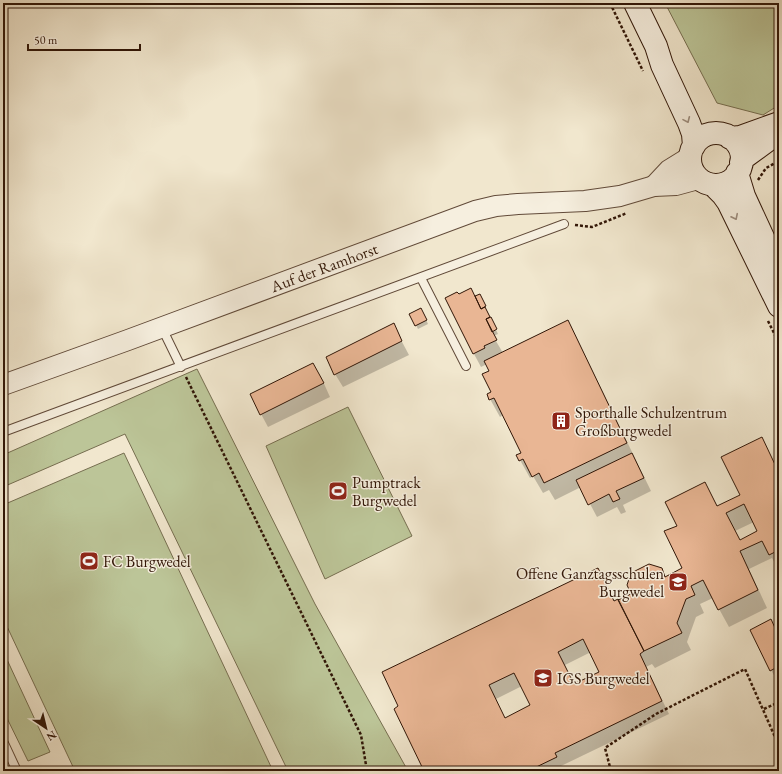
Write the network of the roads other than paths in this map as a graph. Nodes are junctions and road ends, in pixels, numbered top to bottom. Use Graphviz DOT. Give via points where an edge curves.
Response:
graph roads {
  1 [pos="635,3"];
  2 [pos="656,46"];
  3 [pos="779,123"];
  4 [pos="779,132"];
  5 [pos="723,136"];
  6 [pos="692,151"];
  7 [pos="739,168"];
  8 [pos="705,182"];
  9 [pos="654,186"];
  10 [pos="564,224"];
  11 [pos="779,272"];
  12 [pos="421,278"];
  13 [pos="779,306"];
  14 [pos="162,327"];
  15 [pos="181,366"];
  16 [pos="466,366"];
  17 [pos="3,385"];
  18 [pos="3,432"];
  19 [pos="3,741"];
  20 [pos="17,771"];
  1 -- 2 [label="main road"];
  2 -- 5 [label="main road" via="672,59 702,116 713,130"];
  2 -- 6 [label="main road, one-way" via="693,134"];
  3 -- 5 [label="main road" via="740,137"];
  4 -- 7 [label="main road" via="745,157"];
  5 -- 6 [label="main road" via="704,137"];
  5 -- 7 [label="main road" via="735,142 739,149"];
  6 -- 8 [label="main road" via="690,165 693,173"];
  6 -- 9 [label="street"];
  7 -- 8 [label="main road" via="727,183"];
  7 -- 11 [label="main road" via="740,187"];
  8 -- 9 [label="street, Auf der Ramhorst"];
  8 -- 13 [label="main road, one-way" via="723,195 728,202"];
  9 -- 14 [label="street, Auf der Ramhorst" via="620,196 585,201 496,206 475,211"];
  10 -- 12 [label="lane"];
  12 -- 15 [label="lane"];
  12 -- 16 [label="lane"];
  14 -- 15 [label="lane"];
  14 -- 17 [label="street, Auf der Ramhorst"];
  15 -- 18 [label="lane"];
  19 -- 20 [label="lane"];
}
